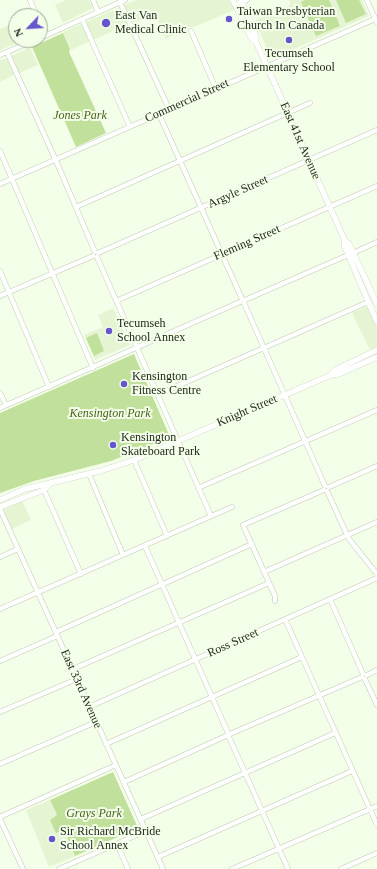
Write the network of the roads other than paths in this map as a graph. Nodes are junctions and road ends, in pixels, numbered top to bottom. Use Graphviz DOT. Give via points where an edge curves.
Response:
graph roads {
  1 [pos="93,0"];
  2 [pos="368,0"];
  3 [pos="123,1"];
  4 [pos="243,1"];
  5 [pos="234,2"];
  6 [pos="98,12"];
  7 [pos="82,19"];
  8 [pos="376,21"];
  9 [pos="190,31"];
  10 [pos="48,34"];
  11 [pos="256,42"];
  12 [pos="16,48"];
  13 [pos="7,52"];
  14 [pos="0,55"];
  15 [pos="267,66"];
  16 [pos="216,89"];
  17 [pos="310,103"];
  18 [pos="169,109"];
  19 [pos="288,113"];
  20 [pos="159,114"];
  21 [pos="130,127"];
  22 [pos="377,130"];
  23 [pos="0,151"];
  24 [pos="55,160"];
  25 [pos="309,160"];
  26 [pos="180,161"];
  27 [pos="12,179"];
  28 [pos="0,184"];
  29 [pos="377,186"];
  30 [pos="76,207"];
  31 [pos="330,207"];
  32 [pos="201,208"];
  33 [pos="377,242"];
  34 [pos="96,254"];
  35 [pos="222,254"];
  36 [pos="351,254"];
  37 [pos="0,271"];
  38 [pos="52,273"];
  39 [pos="9,292"];
  40 [pos="0,296"];
  41 [pos="376,300"];
  42 [pos="116,301"];
  43 [pos="243,301"];
  44 [pos="368,302"];
  45 [pos="377,322"];
  46 [pos="264,347"];
  47 [pos="136,348"];
  48 [pos="377,350"];
  49 [pos="377,357"];
  50 [pos="93,368"];
  51 [pos="331,375"];
  52 [pos="49,387"];
  53 [pos="0,393"];
  54 [pos="285,394"];
  55 [pos="157,395"];
  56 [pos="6,405"];
  57 [pos="0,408"];
  58 [pos="377,410"];
  59 [pos="177,441"];
  60 [pos="305,441"];
  61 [pos="134,460"];
  62 [pos="377,466"];
  63 [pos="89,474"];
  64 [pos="49,485"];
  65 [pos="198,488"];
  66 [pos="326,489"];
  67 [pos="44,490"];
  68 [pos="0,500"];
  69 [pos="232,507"];
  70 [pos="0,508"];
  71 [pos="211,516"];
  72 [pos="377,522"];
  73 [pos="167,536"];
  74 [pos="347,536"];
  75 [pos="252,544"];
  76 [pos="145,546"];
  77 [pos="18,549"];
  78 [pos="123,555"];
  79 [pos="0,557"];
  80 [pos="264,572"];
  81 [pos="81,574"];
  82 [pos="377,574"];
  83 [pos="377,578"];
  84 [pos="269,583"];
  85 [pos="161,584"];
  86 [pos="38,593"];
  87 [pos="330,599"];
  88 [pos="275,601"];
  89 [pos="0,609"];
  90 [pos="286,619"];
  91 [pos="179,622"];
  92 [pos="56,634"];
  93 [pos="302,657"];
  94 [pos="195,660"];
  95 [pos="0,661"];
  96 [pos="73,669"];
  97 [pos="377,670"];
  98 [pos="364,676"];
  99 [pos="77,679"];
  100 [pos="319,695"];
  101 [pos="212,698"];
  102 [pos="377,705"];
  103 [pos="90,707"];
  104 [pos="0,712"];
  105 [pos="96,722"];
  106 [pos="335,733"];
  107 [pos="228,735"];
  108 [pos="106,744"];
  109 [pos="0,764"];
  110 [pos="116,765"];
  111 [pos="352,771"];
  112 [pos="245,773"];
  113 [pos="124,782"];
  114 [pos="377,806"];
  115 [pos="369,809"];
  116 [pos="262,811"];
  117 [pos="0,817"];
  118 [pos="141,819"];
  119 [pos="377,824"];
  120 [pos="146,831"];
  121 [pos="117,844"];
  122 [pos="278,848"];
  123 [pos="377,853"];
  124 [pos="158,857"];
  125 [pos="73,863"];
  126 [pos="23,869"];
  127 [pos="59,869"];
  128 [pos="76,869"];
  129 [pos="128,869"];
  130 [pos="163,869"];
  131 [pos="232,869"];
  132 [pos="288,869"];
  133 [pos="341,869"];
  1 -- 6 [label="street"];
  2 -- 8 [label="street"];
  3 -- 6 [label="street"];
  3 -- 18 [label="street"];
  4 -- 5 [label="street"];
  4 -- 11 [label="main road, East 41st Avenue"];
  5 -- 11 [label="main road, East 41st Avenue" via="251,38"];
  6 -- 7 [label="street"];
  7 -- 10 [label="street"];
  7 -- 21 [label="street"];
  8 -- 15 [label="street, Commercial Street"];
  9 -- 16 [label="street"];
  11 -- 15 [label="main road, East 41st Avenue"];
  12 -- 13 [label="street"];
  13 -- 14 [label="street"];
  13 -- 24 [label="street"];
  15 -- 16 [label="street, Commercial Street"];
  15 -- 19 [label="main road, East 41st Avenue"];
  16 -- 18 [label="street, Commercial Street"];
  17 -- 19 [label="street"];
  18 -- 20 [label="street, Commercial Street"];
  19 -- 25 [label="main road, East 41st Avenue"];
  19 -- 26 [label="street"];
  20 -- 21 [label="street, Commercial Street"];
  20 -- 26 [label="street"];
  21 -- 24 [label="street, Commercial Street"];
  22 -- 25 [label="street, Argyle Street"];
  23 -- 27 [label="street"];
  24 -- 27 [label="street, Commercial Street"];
  24 -- 30 [label="street"];
  25 -- 31 [label="main road, East 41st Avenue"];
  25 -- 32 [label="street, Argyle Street"];
  26 -- 30 [label="street"];
  26 -- 32 [label="street"];
  27 -- 28 [label="street, Commercial Street"];
  27 -- 38 [label="street"];
  29 -- 31 [label="street, Fleming Street"];
  30 -- 34 [label="street"];
  31 -- 35 [label="street, Fleming Street"];
  31 -- 36 [label="main road, East 41st Avenue" via="349,244"];
  32 -- 34 [label="street, Argyle Street"];
  32 -- 35 [label="street"];
  33 -- 36 [label="street"];
  34 -- 38 [label="street, Argyle Street"];
  34 -- 42 [label="street"];
  35 -- 42 [label="street, Fleming Street"];
  35 -- 43 [label="street"];
  36 -- 41 [label="main road, East 41st Avenue"];
  36 -- 43 [label="street"];
  36 -- 44 [label="main road, East 41st Avenue"];
  37 -- 39 [label="street"];
  38 -- 39 [label="street, Argyle Street"];
  38 -- 50 [label="street"];
  39 -- 40 [label="street, Argyle Street"];
  39 -- 52 [label="street"];
  42 -- 47 [label="street"];
  43 -- 46 [label="street"];
  43 -- 47 [label="street"];
  44 -- 45 [label="main road, East 41st Avenue"];
  44 -- 46 [label="street"];
  46 -- 54 [label="street"];
  46 -- 55 [label="street"];
  47 -- 50 [label="street"];
  47 -- 55 [label="street"];
  48 -- 51 [label="main road, Knight Street" via="335,370"];
  49 -- 51 [label="main road, Knight Street"];
  50 -- 52 [label="street"];
  51 -- 54 [label="main road, Knight Street"];
  52 -- 56 [label="street"];
  53 -- 56 [label="street"];
  54 -- 59 [label="main road, Knight Street"];
  54 -- 60 [label="street"];
  55 -- 59 [label="street"];
  56 -- 57 [label="street"];
  58 -- 60 [label="street"];
  59 -- 61 [label="main road, Knight Street"];
  59 -- 65 [label="street"];
  60 -- 65 [label="street"];
  60 -- 66 [label="street"];
  61 -- 63 [label="main road, Knight Street"];
  61 -- 73 [label="street"];
  62 -- 66 [label="street"];
  63 -- 64 [label="main road, Knight Street"];
  63 -- 78 [label="street"];
  64 -- 67 [label="main road, Knight Street"];
  64 -- 68 [label="main road, Knight Street" via="25,490"];
  65 -- 71 [label="street"];
  66 -- 74 [label="street"];
  66 -- 75 [label="street" via="243,525"];
  67 -- 70 [label="main road, Knight Street"];
  67 -- 81 [label="street"];
  69 -- 71 [label="street"];
  70 -- 77 [label="street, East 33rd Avenue"];
  71 -- 73 [label="street"];
  72 -- 74 [label="street"];
  73 -- 76 [label="street"];
  74 -- 80 [label="street"];
  74 -- 82 [label="street"];
  75 -- 80 [label="street"];
  75 -- 85 [label="street"];
  76 -- 78 [label="street"];
  76 -- 85 [label="street"];
  77 -- 79 [label="street"];
  77 -- 86 [label="street, East 33rd Avenue"];
  78 -- 81 [label="street"];
  80 -- 84 [label="street"];
  81 -- 86 [label="street"];
  83 -- 87 [label="street, Ross Street"];
  84 -- 88 [label="street"];
  84 -- 91 [label="street"];
  85 -- 91 [label="street"];
  85 -- 92 [label="street"];
  86 -- 89 [label="street"];
  86 -- 92 [label="street, East 33rd Avenue"];
  87 -- 90 [label="street, Ross Street"];
  87 -- 98 [label="street"];
  90 -- 93 [label="street"];
  90 -- 94 [label="street, Ross Street"];
  91 -- 94 [label="street"];
  91 -- 96 [label="street"];
  92 -- 95 [label="street"];
  92 -- 96 [label="street, East 33rd Avenue"];
  93 -- 100 [label="street"];
  93 -- 101 [label="street"];
  94 -- 101 [label="street"];
  94 -- 103 [label="street, Ross Street"];
  96 -- 99 [label="street, East 33rd Avenue"];
  97 -- 98 [label="street"];
  98 -- 100 [label="street"];
  98 -- 102 [label="street"];
  99 -- 103 [label="street, East 33rd Avenue"];
  99 -- 104 [label="street"];
  100 -- 106 [label="street"];
  100 -- 107 [label="street"];
  101 -- 107 [label="street"];
  101 -- 108 [label="street"];
  103 -- 105 [label="street, East 33rd Avenue"];
  105 -- 108 [label="street, East 33rd Avenue"];
  105 -- 109 [label="street"];
  106 -- 111 [label="street"];
  106 -- 112 [label="street"];
  107 -- 112 [label="street"];
  107 -- 113 [label="street"];
  108 -- 110 [label="street, East 33rd Avenue"];
  110 -- 113 [label="street, East 33rd Avenue"];
  110 -- 117 [label="street"];
  111 -- 115 [label="street"];
  111 -- 116 [label="street"];
  112 -- 116 [label="street"];
  112 -- 118 [label="street"];
  113 -- 118 [label="street, East 33rd Avenue"];
  114 -- 115 [label="street"];
  115 -- 119 [label="street"];
  115 -- 122 [label="street"];
  116 -- 122 [label="street"];
  116 -- 124 [label="street"];
  117 -- 126 [label="street"];
  118 -- 120 [label="street, East 33rd Avenue"];
  120 -- 121 [label="street"];
  120 -- 124 [label="street, East 33rd Avenue"];
  121 -- 125 [label="street"];
  121 -- 129 [label="street"];
  122 -- 131 [label="street"];
  122 -- 132 [label="street"];
  123 -- 133 [label="street"];
  124 -- 130 [label="street, East 33rd Avenue"];
  125 -- 127 [label="street"];
  125 -- 128 [label="street"];
}
